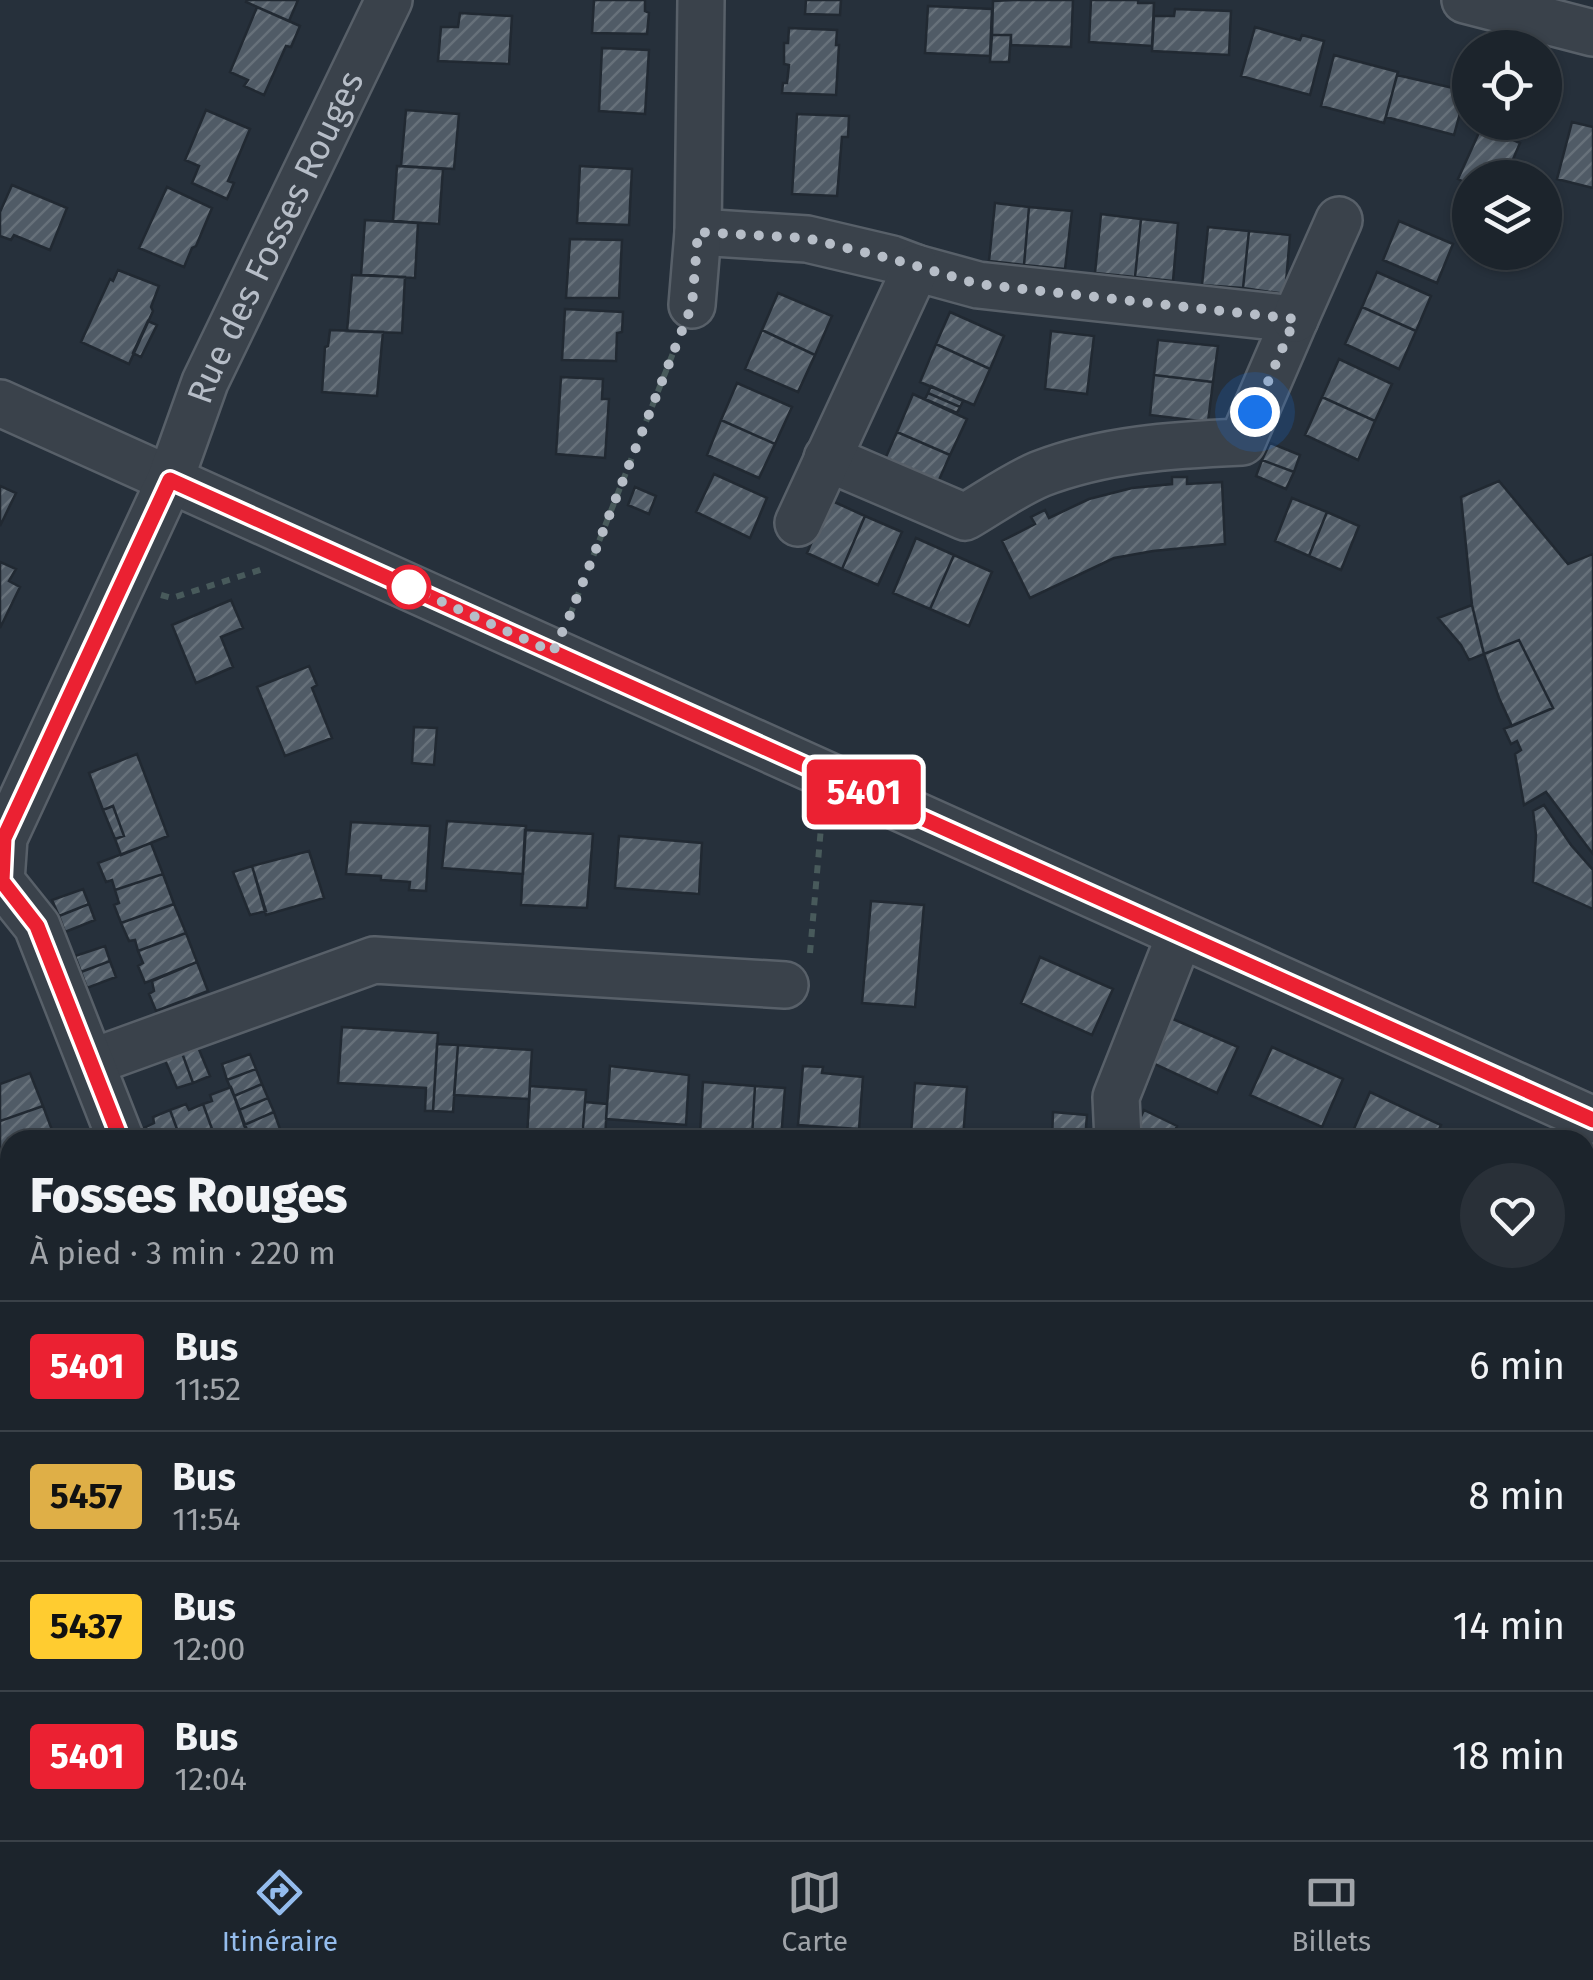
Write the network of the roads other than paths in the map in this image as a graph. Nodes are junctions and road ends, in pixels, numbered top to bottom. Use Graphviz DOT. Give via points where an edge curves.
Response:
graph roads {
  1 [pos="390,0"];
  2 [pos="701,0"];
  3 [pos="1464,0"];
  4 [pos="1577,20"];
  5 [pos="1338,220"];
  6 [pos="698,232"];
  7 [pos="916,268"];
  8 [pos="692,305"];
  9 [pos="1295,319"];
  10 [pos="0,404"];
  11 [pos="827,458"];
  12 [pos="170,480"];
  13 [pos="798,523"];
  14 [pos="1,881"];
  15 [pos="1180,935"];
  16 [pos="784,985"];
  17 [pos="92,1062"];
  18 [pos="1593,1120"];
  19 [pos="117,1130"];
  20 [pos="1118,1130"];
  1 -- 12 [label="street, Rue des Fosses Rouges" via="205,382"];
  2 -- 6 [label="street"];
  3 -- 4 [label="street"];
  5 -- 9 [label="street"];
  6 -- 7 [label="street" via="806,238"];
  6 -- 8 [label="street"];
  7 -- 9 [label="street" via="978,284"];
  7 -- 11 [label="street"];
  9 -- 11 [label="street" via="1242,442 1114,453 1038,475 965,517"];
  10 -- 12 [label="street"];
  11 -- 13 [label="street"];
  12 -- 14 [label="street, Rue des Fosses Rouges" via="4,838"];
  12 -- 15 [label="street"];
  14 -- 17 [label="street" via="37,926"];
  15 -- 18 [label="street"];
  15 -- 20 [label="street" via="1116,1097"];
  16 -- 17 [label="street" via="374,960"];
  17 -- 19 [label="street"];
}
